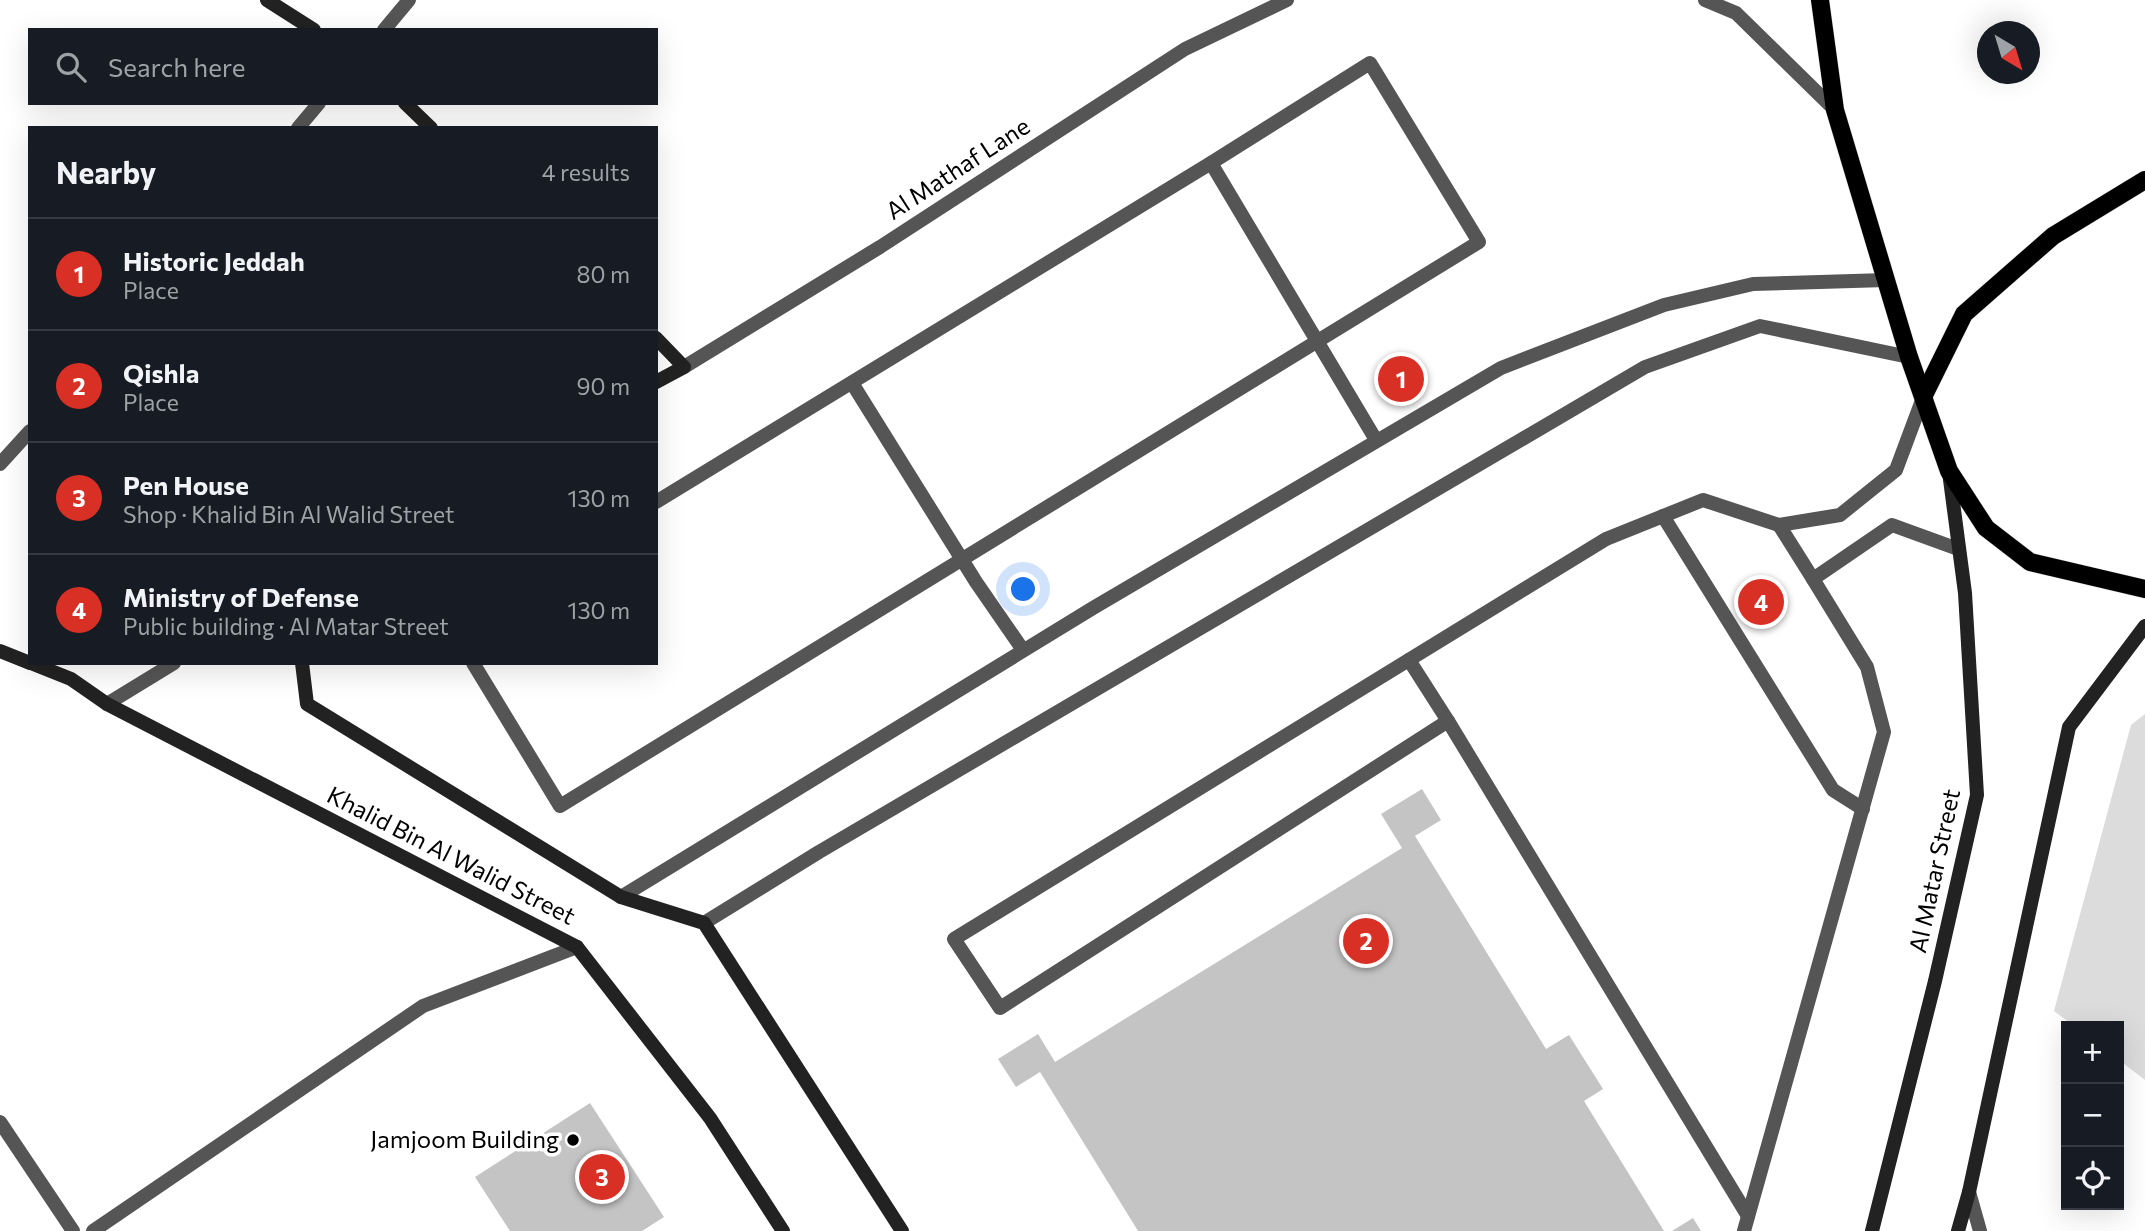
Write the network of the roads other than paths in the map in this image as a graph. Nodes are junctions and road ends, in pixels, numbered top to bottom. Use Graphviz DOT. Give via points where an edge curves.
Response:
graph roads {
  1 [pos="267,0"];
  2 [pos="409,0"];
  3 [pos="1287,0"];
  4 [pos="1705,0"];
  5 [pos="1820,0"];
  6 [pos="311,28"];
  7 [pos="386,28"];
  8 [pos="317,105"];
  9 [pos="407,105"];
  10 [pos="1835,110"];
  11 [pos="300,126"];
  12 [pos="429,126"];
  13 [pos="1211,163"];
  14 [pos="2145,180"];
  15 [pos="1886,280"];
  16 [pos="658,340"];
  17 [pos="1318,341"];
  18 [pos="1909,357"];
  19 [pos="684,367"];
  20 [pos="658,381"];
  21 [pos="852,383"];
  22 [pos="1924,395"];
  23 [pos="28,433"];
  24 [pos="1376,440"];
  25 [pos="0,464"];
  26 [pos="1949,471"];
  27 [pos="658,501"];
  28 [pos="1663,516"];
  29 [pos="1779,525"];
  30 [pos="1958,548"];
  31 [pos="962,560"];
  32 [pos="1813,579"];
  33 [pos="2145,589"];
  34 [pos="2145,626"];
  35 [pos="1023,650"];
  36 [pos="0,651"];
  37 [pos="1409,660"];
  38 [pos="28,662"];
  39 [pos="36,665"];
  40 [pos="171,665"];
  41 [pos="302,665"];
  42 [pos="474,665"];
  43 [pos="107,704"];
  44 [pos="1448,721"];
  45 [pos="1863,809"];
  46 [pos="621,897"];
  47 [pos="704,923"];
  48 [pos="577,947"];
  49 [pos="0,1122"];
  50 [pos="1969,1192"];
  51 [pos="1748,1216"];
  52 [pos="73,1231"];
  53 [pos="93,1231"];
  54 [pos="783,1231"];
  55 [pos="902,1231"];
  56 [pos="1744,1231"];
  57 [pos="1872,1231"];
  58 [pos="1958,1231"];
  59 [pos="1980,1231"];
  1 -- 6 [label="main road"];
  2 -- 7 [label="street"];
  3 -- 19 [label="street, Al Mathaf Lane" via="1185,49"];
  4 -- 10 [label="street" via="1736,13"];
  5 -- 10 [label="main road"];
  8 -- 11 [label="street"];
  9 -- 12 [label="main road"];
  10 -- 15 [label="main road"];
  13 -- 17 [label="street"];
  13 -- 17 [label="street" via="1370,63 1479,242"];
  13 -- 21 [label="street"];
  14 -- 22 [label="main road" via="2053,236 1964,314"];
  15 -- 18 [label="main road"];
  15 -- 24 [label="street" via="1753,284 1664,305 1500,368"];
  16 -- 19 [label="main road"];
  17 -- 24 [label="street"];
  17 -- 31 [label="street"];
  18 -- 22 [label="main road"];
  18 -- 47 [label="street" via="1760,326 1645,367"];
  19 -- 20 [label="main road, Al Mathaf Lane"];
  21 -- 27 [label="street"];
  21 -- 31 [label="street"];
  22 -- 26 [label="main road"];
  22 -- 29 [label="street" via="1896,470 1840,515"];
  23 -- 25 [label="street"];
  24 -- 35 [label="street"];
  26 -- 30 [label="main road, Al Matar Street"];
  26 -- 33 [label="main road" via="1986,528 2030,562"];
  28 -- 29 [label="street" via="1703,500"];
  28 -- 37 [label="street" via="1606,539"];
  28 -- 45 [label="street" via="1833,790"];
  29 -- 32 [label="street"];
  30 -- 32 [label="street" via="1892,525"];
  30 -- 57 [label="main road, Al Matar Street" via="1965,593 1977,795"];
  31 -- 35 [label="street"];
  31 -- 42 [label="street" via="560,806"];
  32 -- 45 [label="street" via="1867,667 1884,733"];
  34 -- 50 [label="main road" via="2069,727"];
  35 -- 46 [label="street"];
  36 -- 38 [label="main road, Khalid Bin Al Walid Street"];
  37 -- 44 [label="street"];
  37 -- 44 [label="street" via="954,939 1000,1008"];
  39 -- 43 [label="main road, Khalid Bin Al Walid Street" via="71,679"];
  40 -- 43 [label="street"];
  41 -- 46 [label="main road, Khalid Bin Al Walid Street" via="307,704"];
  43 -- 48 [label="main road, Khalid Bin Al Walid Street"];
  44 -- 51 [label="street"];
  45 -- 51 [label="street"];
  46 -- 47 [label="main road, Khalid Bin Al Walid Street"];
  47 -- 55 [label="main road"];
  48 -- 53 [label="street" via="423,1006"];
  48 -- 54 [label="main road, Khalid Bin Al Walid Street" via="710,1118"];
  49 -- 52 [label="street"];
  50 -- 58 [label="main road"];
  50 -- 59 [label="street"];
  51 -- 56 [label="street"];
}
